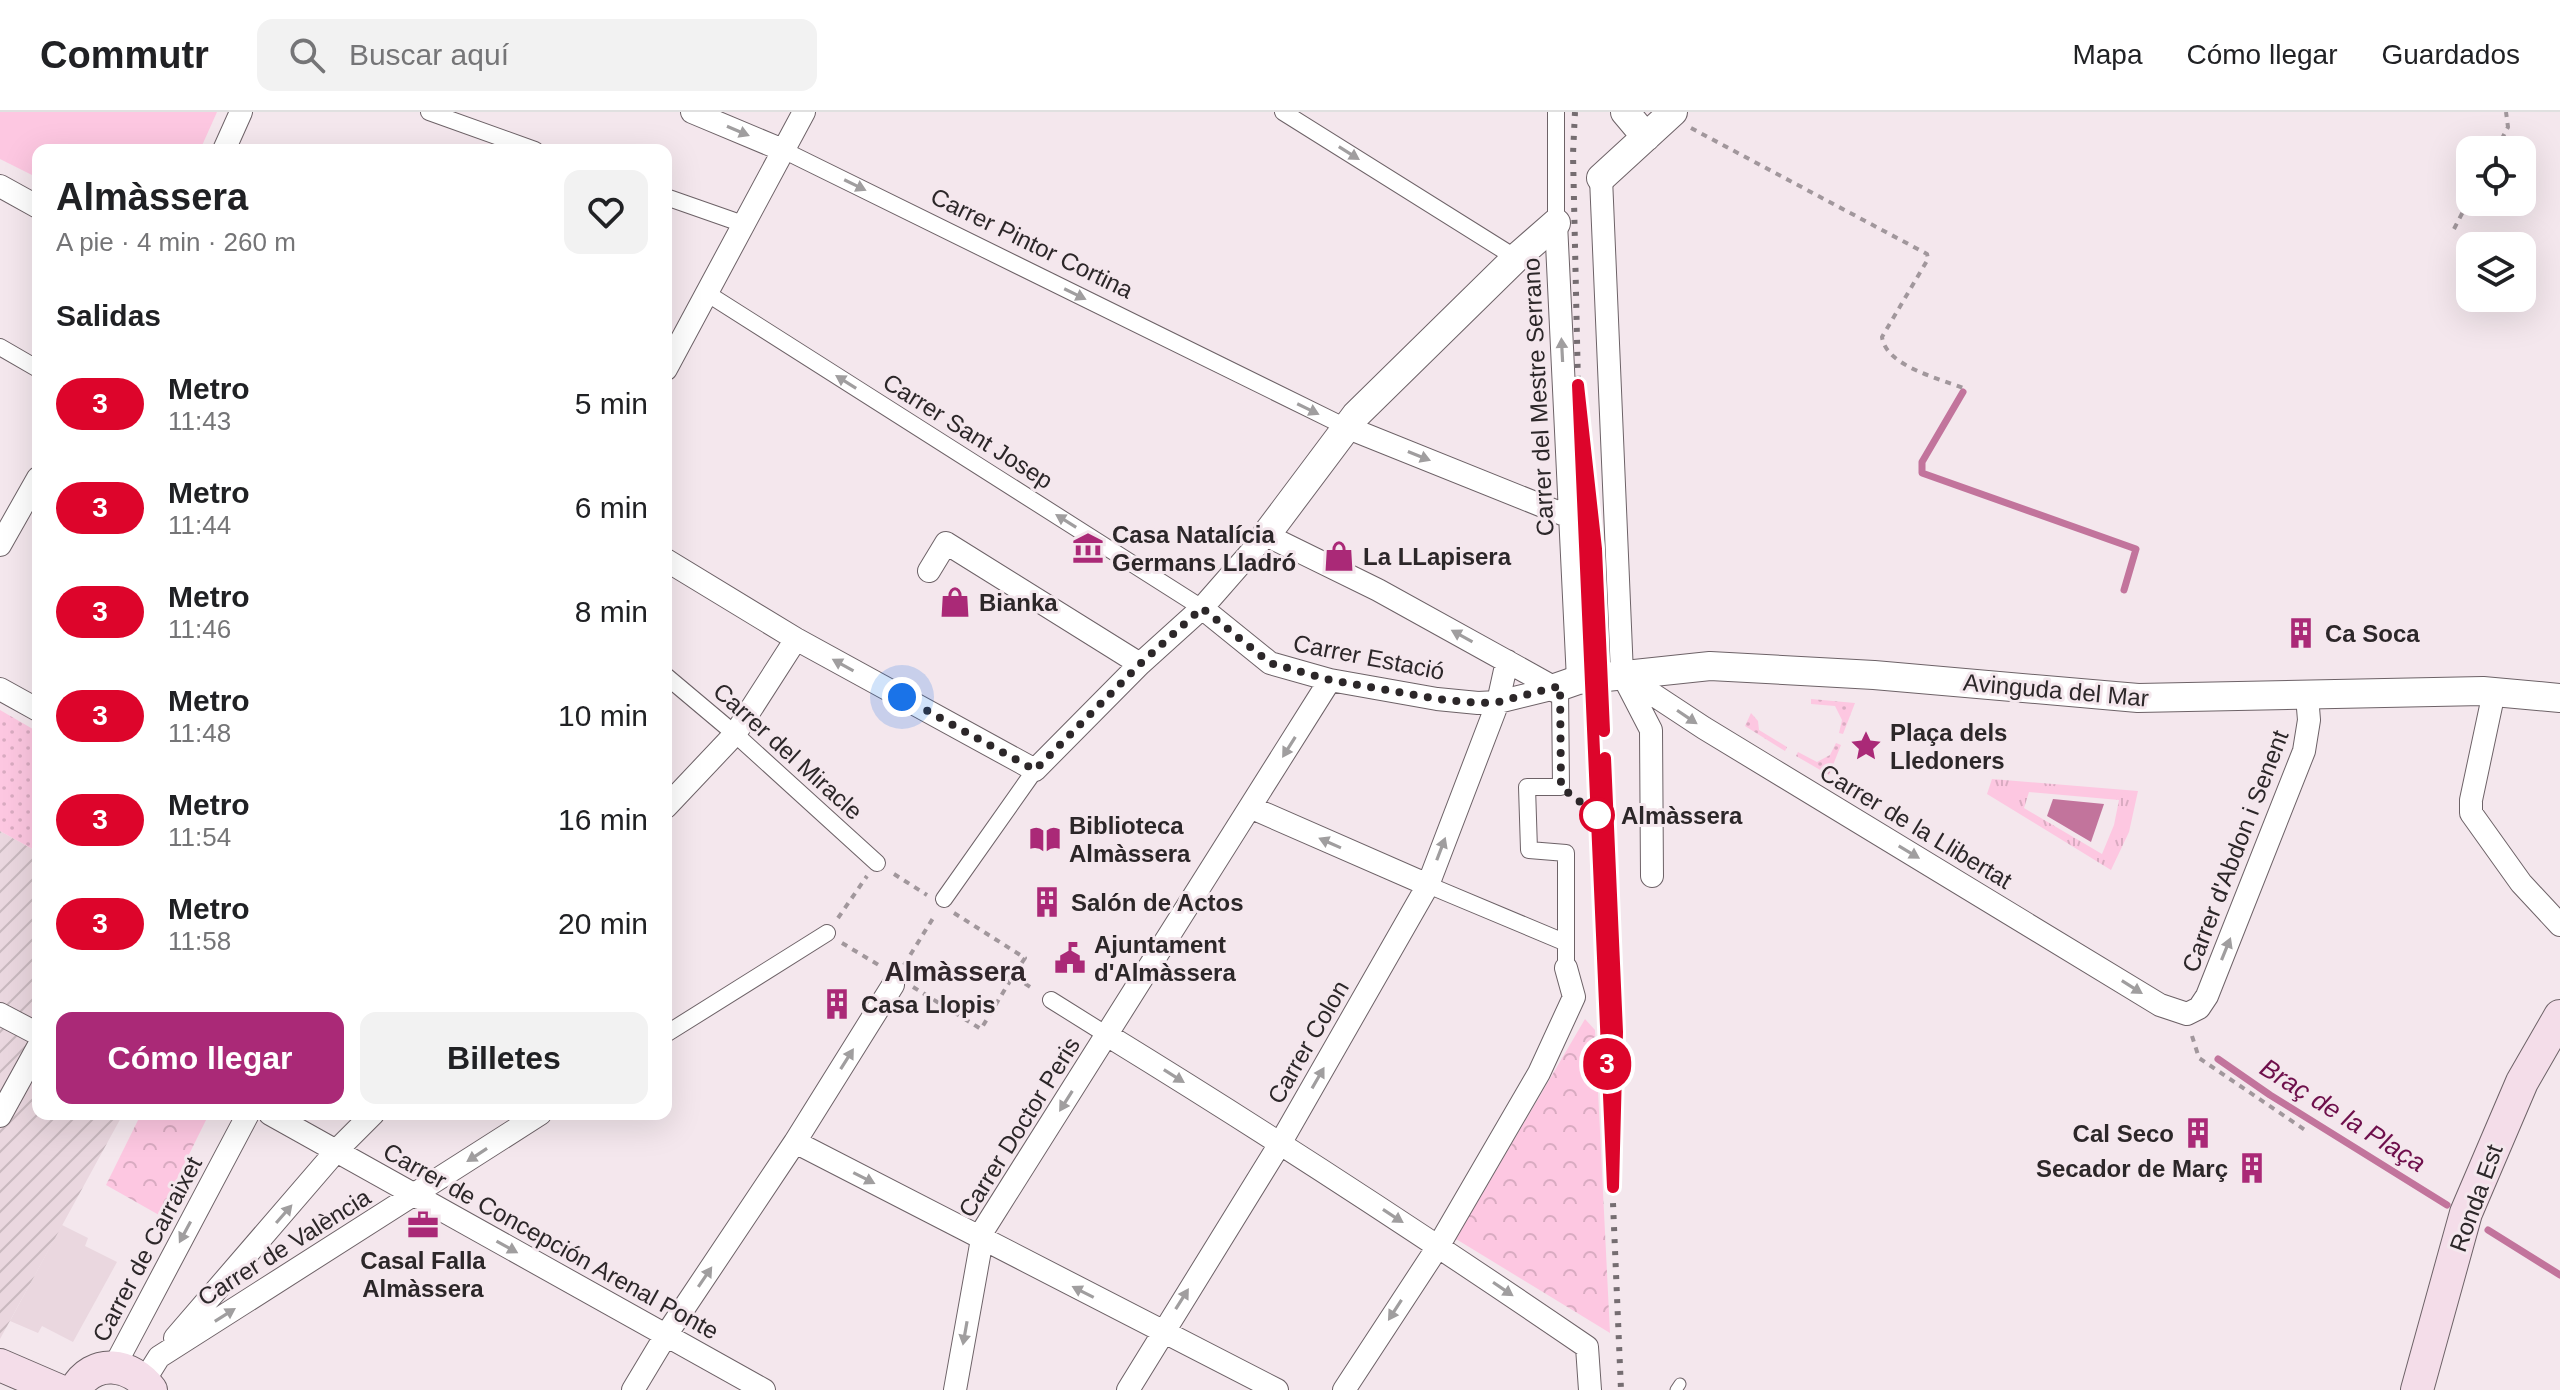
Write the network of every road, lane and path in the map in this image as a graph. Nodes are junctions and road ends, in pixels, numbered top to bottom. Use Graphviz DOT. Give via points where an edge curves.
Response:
graph roads {
  1 [pos="241,112"];
  2 [pos="429,112"];
  3 [pos="692,112"];
  4 [pos="804,112"];
  5 [pos="1283,112"];
  6 [pos="1556,112"];
  7 [pos="1625,112"];
  8 [pos="2506,112"];
  9 [pos="1670,114"];
  10 [pos="2503,136"];
  11 [pos="1646,137"];
  12 [pos="228,144"];
  13 [pos="518,144"];
  14 [pos="785,151"];
  15 [pos="1601,178"];
  16 [pos="0,186"];
  17 [pos="672,199"];
  18 [pos="32,204"];
  19 [pos="2461,216"];
  20 [pos="1556,223"];
  21 [pos="746,225"];
  22 [pos="2454,229"];
  23 [pos="1516,258"];
  24 [pos="708,294"];
  25 [pos="0,347"];
  26 [pos="672,358"];
  27 [pos="32,366"];
  28 [pos="1963,388"];
  29 [pos="1346,427"];
  30 [pos="32,487"];
  31 [pos="1570,517"];
  32 [pos="3,531"];
  33 [pos="1266,535"];
  34 [pos="672,564"];
  35 [pos="929,571"];
  36 [pos="1202,608"];
  37 [pos="796,639"];
  38 [pos="1507,661"];
  39 [pos="1140,664"];
  40 [pos="1622,674"];
  41 [pos="1330,680"];
  42 [pos="672,681"];
  43 [pos="1564,684"];
  44 [pos="0,689"];
  45 [pos="2494,692"];
  46 [pos="2307,696"];
  47 [pos="2560,698"];
  48 [pos="1498,702"];
  49 [pos="32,707"];
  50 [pos="735,734"];
  51 [pos="1035,770"];
  52 [pos="672,801"];
  53 [pos="1252,808"];
  54 [pos="877,863"];
  55 [pos="1652,876"];
  56 [pos="1428,885"];
  57 [pos="942,902"];
  58 [pos="2560,925"];
  59 [pos="827,933"];
  60 [pos="1564,942"];
  61 [pos="1566,968"];
  62 [pos="1013,976"];
  63 [pos="895,981"];
  64 [pos="1051,1000"];
  65 [pos="0,1014"];
  66 [pos="2187,1014"];
  67 [pos="2560,1016"];
  68 [pos="672,1030"];
  69 [pos="32,1031"];
  70 [pos="1107,1035"];
  71 [pos="32,1058"];
  72 [pos="0,1116"];
  73 [pos="245,1120"];
  74 [pos="281,1120"];
  75 [pos="367,1120"];
  76 [pos="531,1120"];
  77 [pos="2308,1132"];
  78 [pos="795,1142"];
  79 [pos="1281,1142"];
  80 [pos="337,1150"];
  81 [pos="414,1195"];
  82 [pos="982,1239"];
  83 [pos="1439,1245"];
  84 [pos="1162,1333"];
  85 [pos="666,1335"];
  86 [pos="0,1365"];
  87 [pos="114,1367"];
  88 [pos="151,1376"];
  89 [pos="58,1390"];
  90 [pos="75,1390"];
  91 [pos="633,1390"];
  92 [pos="764,1390"];
  93 [pos="955,1390"];
  94 [pos="1128,1390"];
  95 [pos="1277,1390"];
  96 [pos="1344,1390"];
  97 [pos="1590,1390"];
  98 [pos="2417,1390"];
  1 -- 12 [label="street"];
  2 -- 13 [label="street"];
  3 -- 14 [label="street, Carrer Pintor Cortina, one-way"];
  4 -- 14 [label="street"];
  5 -- 23 [label="street, one-way"];
  6 -- 20 [label="street, Carrer del Mestre Serrano"];
  7 -- 11 [label="street"];
  8 -- 10 [label="path"];
  9 -- 11 [label="street"];
  9 -- 28 [label="path" via="1927,254 1883,344 1891,357"];
  11 -- 15 [label="street"];
  14 -- 21 [label="street"];
  14 -- 29 [label="street, Carrer Pintor Cortina, one-way"];
  15 -- 40 [label="street"];
  16 -- 18 [label="street"];
  17 -- 21 [label="street"];
  19 -- 22 [label="path"];
  20 -- 23 [label="street"];
  31 -- 20 [label="street, Carrer del Mestre Serrano, one-way"];
  21 -- 24 [label="street"];
  23 -- 29 [label="street"];
  24 -- 26 [label="street"];
  36 -- 24 [label="street, Carrer Sant Josep, one-way"];
  25 -- 27 [label="street"];
  29 -- 31 [label="street, one-way"];
  29 -- 33 [label="street"];
  30 -- 32 [label="street"];
  31 -- 43 [label="street, Carrer del Mestre Serrano"];
  33 -- 36 [label="street"];
  38 -- 33 [label="street, one-way"];
  34 -- 37 [label="street"];
  35 -- 39 [label="street" via="946,543"];
  36 -- 39 [label="street"];
  36 -- 41 [label="street, Carrer Estació" via="1270,663"];
  37 -- 50 [label="street"];
  51 -- 37 [label="street, one-way"];
  38 -- 43 [label="street"];
  38 -- 48 [label="street, Carrer Colon"];
  39 -- 51 [label="street"];
  40 -- 43 [label="street, Avinguda del Mar"];
  40 -- 46 [label="street, Avinguda del Mar" via="1710,666 2138,698"];
  40 -- 55 [label="street" via="1651,730"];
  40 -- 66 [label="street, Carrer de la Llibertat, one-way" via="2160,1005"];
  41 -- 48 [label="street, Carrer Estació" via="1437,699"];
  41 -- 53 [label="street, Carrer Doctor Peris, one-way"];
  42 -- 50 [label="street, Carrer del Miracle"];
  43 -- 48 [label="street"];
  43 -- 60 [label="street, Carrer del Mestre Serrano" via="1561,787 1527,787 1529,850 1566,853"];
  44 -- 49 [label="street"];
  45 -- 46 [label="street, Avinguda del Mar"];
  45 -- 47 [label="street, Avinguda del Mar"];
  45 -- 58 [label="street" via="2471,813 2521,883"];
  66 -- 46 [label="street, Carrer d'Abdon i Senent, one-way" via="2207,996 2304,751"];
  56 -- 48 [label="street, Carrer Colon, one-way"];
  50 -- 52 [label="street"];
  50 -- 54 [label="street, Carrer del Miracle"];
  51 -- 57 [label="street"];
  56 -- 53 [label="street, one-way"];
  53 -- 70 [label="street, Carrer Doctor Peris"];
  54 -- 57 [label="path"];
  54 -- 59 [label="path"];
  56 -- 60 [label="street"];
  79 -- 56 [label="street, Carrer Colon, one-way"];
  57 -- 62 [label="path" via="1025,958"];
  57 -- 63 [label="path"];
  59 -- 63 [label="path"];
  59 -- 68 [label="street"];
  60 -- 61 [label="street"];
  61 -- 83 [label="street" via="1574,997 1539,1073"];
  62 -- 63 [label="path" via="981,1029"];
  62 -- 64 [label="path"];
  78 -- 63 [label="street, one-way"];
  64 -- 70 [label="street"];
  65 -- 69 [label="street"];
  66 -- 77 [label="path" via="2199,1058"];
  67 -- 98 [label="main road, Ronda Est" via="2522,1082 2466,1213"];
  70 -- 79 [label="street, one-way"];
  70 -- 82 [label="street, Carrer Doctor Peris, one-way"];
  71 -- 72 [label="street"];
  73 -- 87 [label="street, Carrer de Carraixet, one-way"];
  74 -- 80 [label="street, Carrer de Concepción Arenal Ponte"];
  75 -- 80 [label="street"];
  76 -- 81 [label="street, Carrer de València, one-way"];
  78 -- 82 [label="street, one-way"];
  85 -- 78 [label="street, one-way"];
  79 -- 83 [label="street, one-way"];
  84 -- 79 [label="street, Carrer Colon, one-way"];
  80 -- 81 [label="street, Carrer de Concepción Arenal Ponte"];
  88 -- 80 [label="street, one-way"];
  81 -- 85 [label="street, Carrer de Concepción Arenal Ponte, one-way"];
  88 -- 81 [label="street, Carrer de València, one-way"];
  84 -- 82 [label="street, one-way"];
  82 -- 93 [label="street, Carrer Doctor Peris, one-way"];
  83 -- 96 [label="street, one-way"];
  83 -- 97 [label="street, one-way" via="1587,1347"];
  84 -- 94 [label="street, Carrer Colon"];
  84 -- 95 [label="street"];
  85 -- 91 [label="street"];
  85 -- 92 [label="street, Carrer de Concepción Arenal Ponte"];
  86 -- 89 [label="main road"];
  87 -- 88 [label="main road"];
  87 -- 90 [label="main road" via="86,1376"];
}
